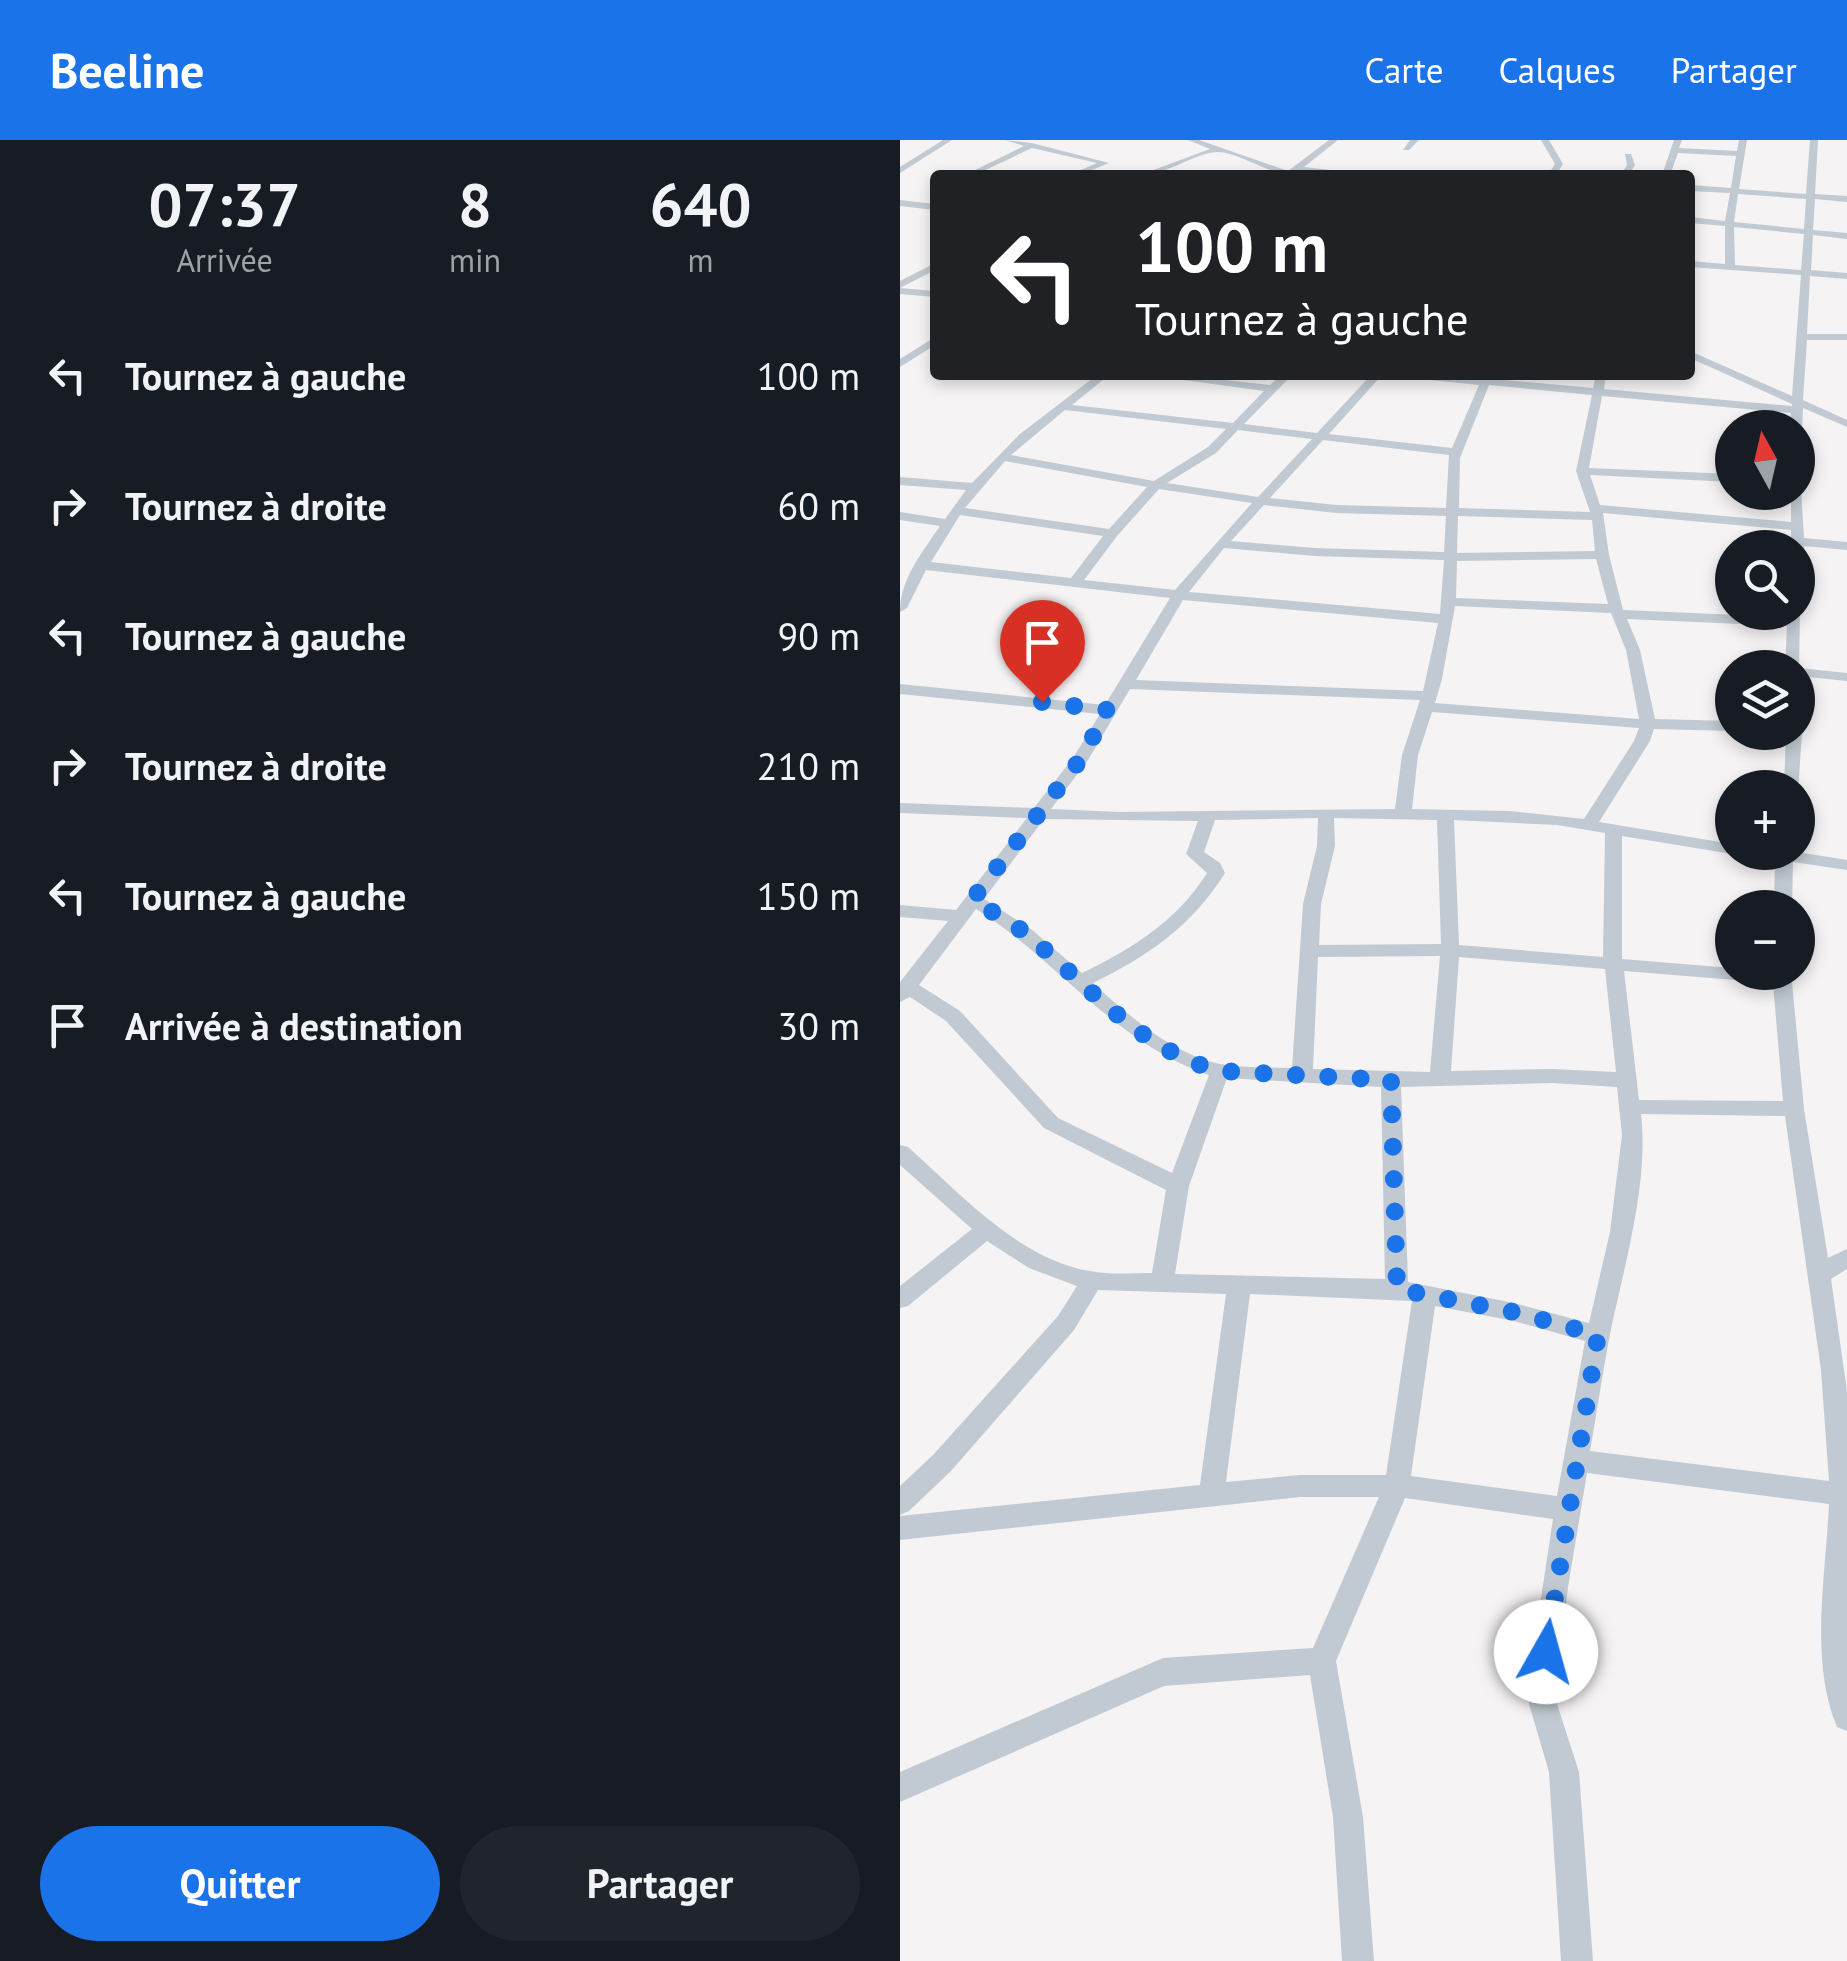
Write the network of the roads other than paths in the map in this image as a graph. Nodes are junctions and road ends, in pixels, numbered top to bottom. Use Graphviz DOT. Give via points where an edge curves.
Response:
graph roads {
  1 [pos="948,140"];
  2 [pos="1009,140"];
  3 [pos="1042,140"];
  4 [pos="1334,140"];
  5 [pos="1415,140"];
  6 [pos="1545,140"];
  7 [pos="1678,140"];
  8 [pos="1743,140"];
  9 [pos="1814,140"];
  10 [pos="1200,141"];
  11 [pos="1032,146"];
  12 [pos="1406,148"];
  13 [pos="1218,149"];
  14 [pos="1674,150"];
  15 [pos="1740,154"];
  16 [pos="1628,156"];
  17 [pos="980,170"];
  18 [pos="1086,170"];
  19 [pos="1158,170"];
  20 [pos="1283,170"];
  21 [pos="1296,170"];
  22 [pos="1555,170"];
  23 [pos="1628,170"];
  24 [pos="1668,170"];
  25 [pos="900,171"];
  26 [pos="1695,188"];
  27 [pos="1734,191"];
  28 [pos="928,194"];
  29 [pos="1808,196"];
  30 [pos="1847,198"];
  31 [pos="904,204"];
  32 [pos="930,207"];
  33 [pos="1695,221"];
  34 [pos="1729,224"];
  35 [pos="1806,232"];
  36 [pos="1847,236"];
  37 [pos="1695,264"];
  38 [pos="1730,266"];
  39 [pos="930,269"];
  40 [pos="1803,272"];
  41 [pos="1847,276"];
  42 [pos="900,288"];
  43 [pos="930,293"];
  44 [pos="1847,336"];
  45 [pos="1801,338"];
  46 [pos="930,343"];
  47 [pos="1695,357"];
  48 [pos="902,361"];
  49 [pos="930,362"];
  50 [pos="1098,380"];
  51 [pos="1195,380"];
  52 [pos="1282,380"];
  53 [pos="1371,380"];
  54 [pos="1485,380"];
  55 [pos="1494,380"];
  56 [pos="1601,380"];
  57 [pos="1272,389"];
  58 [pos="1600,392"];
  59 [pos="1064,407"];
  60 [pos="1795,407"];
  61 [pos="1795,410"];
  62 [pos="1847,424"];
  63 [pos="1234,426"];
  64 [pos="1320,436"];
  65 [pos="1456,452"];
  66 [pos="1002,457"];
  67 [pos="1582,471"];
  68 [pos="1715,477"];
  69 [pos="900,482"];
  70 [pos="1156,484"];
  71 [pos="976,488"];
  72 [pos="1260,501"];
  73 [pos="1597,512"];
  74 [pos="1451,515"];
  75 [pos="900,516"];
  76 [pos="953,517"];
  77 [pos="1722,530"];
  78 [pos="1112,533"];
  79 [pos="1815,543"];
  80 [pos="1220,544"];
  81 [pos="1847,546"];
  82 [pos="1602,555"];
  83 [pos="1449,556"];
  84 [pos="920,565"];
  85 [pos="907,580"];
  86 [pos="1074,584"];
  87 [pos="1178,595"];
  88 [pos="1449,602"];
  89 [pos="900,608"];
  90 [pos="1617,612"];
  91 [pos="1715,615"];
  92 [pos="1446,619"];
  93 [pos="1815,673"];
  94 [pos="1847,677"];
  95 [pos="1125,684"];
  96 [pos="900,689"];
  97 [pos="1426,701"];
  98 [pos="1108,710"];
  99 [pos="1648,724"];
  100 [pos="1715,726"];
  101 [pos="900,808"];
  102 [pos="1326,813"];
  103 [pos="1040,814"];
  104 [pos="1403,814"];
  105 [pos="1445,815"];
  106 [pos="1208,816"];
  107 [pos="1588,826"];
  108 [pos="1614,830"];
  109 [pos="1715,846"];
  110 [pos="1815,859"];
  111 [pos="1847,864"];
  112 [pos="966,908"];
  113 [pos="900,911"];
  114 [pos="1450,950"];
  115 [pos="1309,951"];
  116 [pos="1614,966"];
  117 [pos="1715,972"];
  118 [pos="1078,982"];
  119 [pos="1782,990"];
  120 [pos="904,991"];
  121 [pos="1220,1071"];
  122 [pos="1302,1076"];
  123 [pos="1440,1078"];
  124 [pos="1391,1080"];
  125 [pos="1630,1094"];
  126 [pos="1794,1108"];
  127 [pos="900,1153"];
  128 [pos="1178,1186"];
  129 [pos="986,1229"];
  130 [pos="1847,1258"];
  131 [pos="1818,1275"];
  132 [pos="1092,1281"];
  133 [pos="1162,1283"];
  134 [pos="1239,1286"];
  135 [pos="1411,1292"];
  136 [pos="900,1299"];
  137 [pos="1598,1335"];
  138 [pos="1578,1461"];
  139 [pos="1397,1486"];
  140 [pos="1845,1494"];
  141 [pos="1211,1496"];
  142 [pos="900,1503"];
  143 [pos="1567,1509"];
  144 [pos="900,1528"];
  145 [pos="1322,1661"];
  146 [pos="1847,1717"];
  147 [pos="900,1787"];
  148 [pos="1358,1961"];
  149 [pos="1577,1961"];
  1 -- 25 [label="street"];
  2 -- 11 [label="street"];
  3 -- 11 [label="street"];
  4 -- 21 [label="street"];
  5 -- 12 [label="street"];
  6 -- 22 [label="street" via="1559,164"];
  7 -- 14 [label="street"];
  8 -- 15 [label="street"];
  9 -- 29 [label="street"];
  10 -- 13 [label="street"];
  11 -- 17 [label="street"];
  11 -- 18 [label="street" via="1105,163"];
  13 -- 19 [label="street"];
  13 -- 20 [label="street"];
  14 -- 15 [label="street"];
  14 -- 24 [label="street"];
  15 -- 27 [label="street"];
  16 -- 23 [label="street"];
  26 -- 27 [label="street"];
  27 -- 29 [label="street"];
  27 -- 34 [label="street"];
  28 -- 31 [label="street"];
  29 -- 30 [label="street"];
  29 -- 35 [label="street"];
  31 -- 32 [label="street"];
  33 -- 34 [label="street"];
  34 -- 35 [label="street"];
  34 -- 38 [label="street"];
  35 -- 36 [label="street"];
  35 -- 40 [label="street"];
  37 -- 38 [label="street"];
  38 -- 40 [label="street"];
  39 -- 42 [label="street"];
  40 -- 41 [label="street"];
  40 -- 45 [label="street"];
  42 -- 43 [label="street"];
  44 -- 45 [label="street"];
  45 -- 60 [label="street"];
  46 -- 48 [label="street"];
  47 -- 60 [label="street"];
  48 -- 49 [label="street"];
  50 -- 59 [label="street"];
  51 -- 57 [label="street"];
  52 -- 57 [label="street"];
  53 -- 64 [label="street"];
  54 -- 65 [label="street"];
  55 -- 58 [label="street"];
  56 -- 58 [label="street"];
  57 -- 63 [label="street"];
  58 -- 60 [label="street"];
  58 -- 67 [label="street"];
  59 -- 63 [label="street"];
  59 -- 66 [label="street"];
  60 -- 61 [label="street"];
  60 -- 62 [label="street"];
  63 -- 64 [label="street"];
  63 -- 70 [label="street" via="1212,450"];
  64 -- 65 [label="street"];
  64 -- 72 [label="street"];
  65 -- 74 [label="street"];
  66 -- 70 [label="street"];
  66 -- 71 [label="street"];
  67 -- 68 [label="street"];
  67 -- 73 [label="street"];
  69 -- 71 [label="street"];
  70 -- 72 [label="street"];
  70 -- 78 [label="street"];
  71 -- 76 [label="street"];
  72 -- 74 [label="street"];
  72 -- 80 [label="street"];
  73 -- 74 [label="street"];
  73 -- 77 [label="street"];
  73 -- 82 [label="street"];
  74 -- 83 [label="street"];
  75 -- 76 [label="street"];
  76 -- 78 [label="street"];
  76 -- 84 [label="street"];
  78 -- 86 [label="street"];
  79 -- 81 [label="street"];
  80 -- 83 [label="street"];
  80 -- 87 [label="street"];
  82 -- 83 [label="street"];
  82 -- 90 [label="street"];
  83 -- 88 [label="street"];
  84 -- 85 [label="street"];
  84 -- 86 [label="street"];
  85 -- 89 [label="street"];
  86 -- 87 [label="street"];
  87 -- 92 [label="street"];
  87 -- 95 [label="street"];
  88 -- 90 [label="street"];
  88 -- 92 [label="street"];
  90 -- 91 [label="street"];
  90 -- 99 [label="street" via="1633,650"];
  92 -- 97 [label="street"];
  93 -- 94 [label="street"];
  95 -- 97 [label="street"];
  95 -- 98 [label="street"];
  96 -- 98 [label="street"];
  97 -- 99 [label="street"];
  97 -- 104 [label="street" via="1410,754"];
  98 -- 103 [label="street"];
  99 -- 100 [label="street"];
  99 -- 107 [label="street"];
  101 -- 103 [label="street"];
  102 -- 104 [label="street"];
  102 -- 106 [label="street"];
  102 -- 115 [label="street"];
  103 -- 106 [label="street"];
  103 -- 112 [label="street"];
  104 -- 105 [label="street"];
  105 -- 107 [label="street"];
  105 -- 114 [label="street"];
  106 -- 118 [label="street" via="1195,854 1216,874 1192,910 1132,956"];
  107 -- 108 [label="street"];
  108 -- 109 [label="street"];
  108 -- 116 [label="street"];
  110 -- 111 [label="street"];
  112 -- 113 [label="street"];
  112 -- 118 [label="street" via="1030,936"];
  112 -- 120 [label="street"];
  114 -- 115 [label="street"];
  114 -- 116 [label="street"];
  114 -- 123 [label="street"];
  115 -- 122 [label="street"];
  116 -- 117 [label="street"];
  116 -- 125 [label="street"];
  118 -- 121 [label="street" via="1154,1040"];
  119 -- 126 [label="street"];
  120 -- 128 [label="street" via="953,1016 1051,1123"];
  121 -- 122 [label="street"];
  121 -- 128 [label="street"];
  122 -- 124 [label="street"];
  123 -- 124 [label="street"];
  123 -- 125 [label="street" via="1552,1076"];
  124 -- 135 [label="street"];
  125 -- 126 [label="street"];
  125 -- 137 [label="street" via="1633,1136 1621,1232"];
  126 -- 131 [label="street"];
  127 -- 129 [label="street"];
  128 -- 133 [label="street"];
  129 -- 132 [label="street" via="1038,1265"];
  129 -- 136 [label="street"];
  130 -- 131 [label="street"];
  131 -- 140 [label="street"];
  132 -- 133 [label="street"];
  132 -- 142 [label="street" via="1066,1323"];
  133 -- 134 [label="street"];
  134 -- 135 [label="street"];
  134 -- 141 [label="street"];
  135 -- 137 [label="street"];
  135 -- 139 [label="street"];
  137 -- 138 [label="street"];
  138 -- 140 [label="street"];
  138 -- 143 [label="street"];
  139 -- 141 [label="street" via="1300,1486"];
  139 -- 143 [label="street"];
  139 -- 145 [label="street"];
  140 -- 146 [label="street" via="1835,1664"];
  141 -- 144 [label="street"];
  143 -- 149 [label="street" via="1542,1684 1564,1772"];
  145 -- 147 [label="street" via="1162,1672"];
  145 -- 148 [label="street" via="1348,1817"];
}
